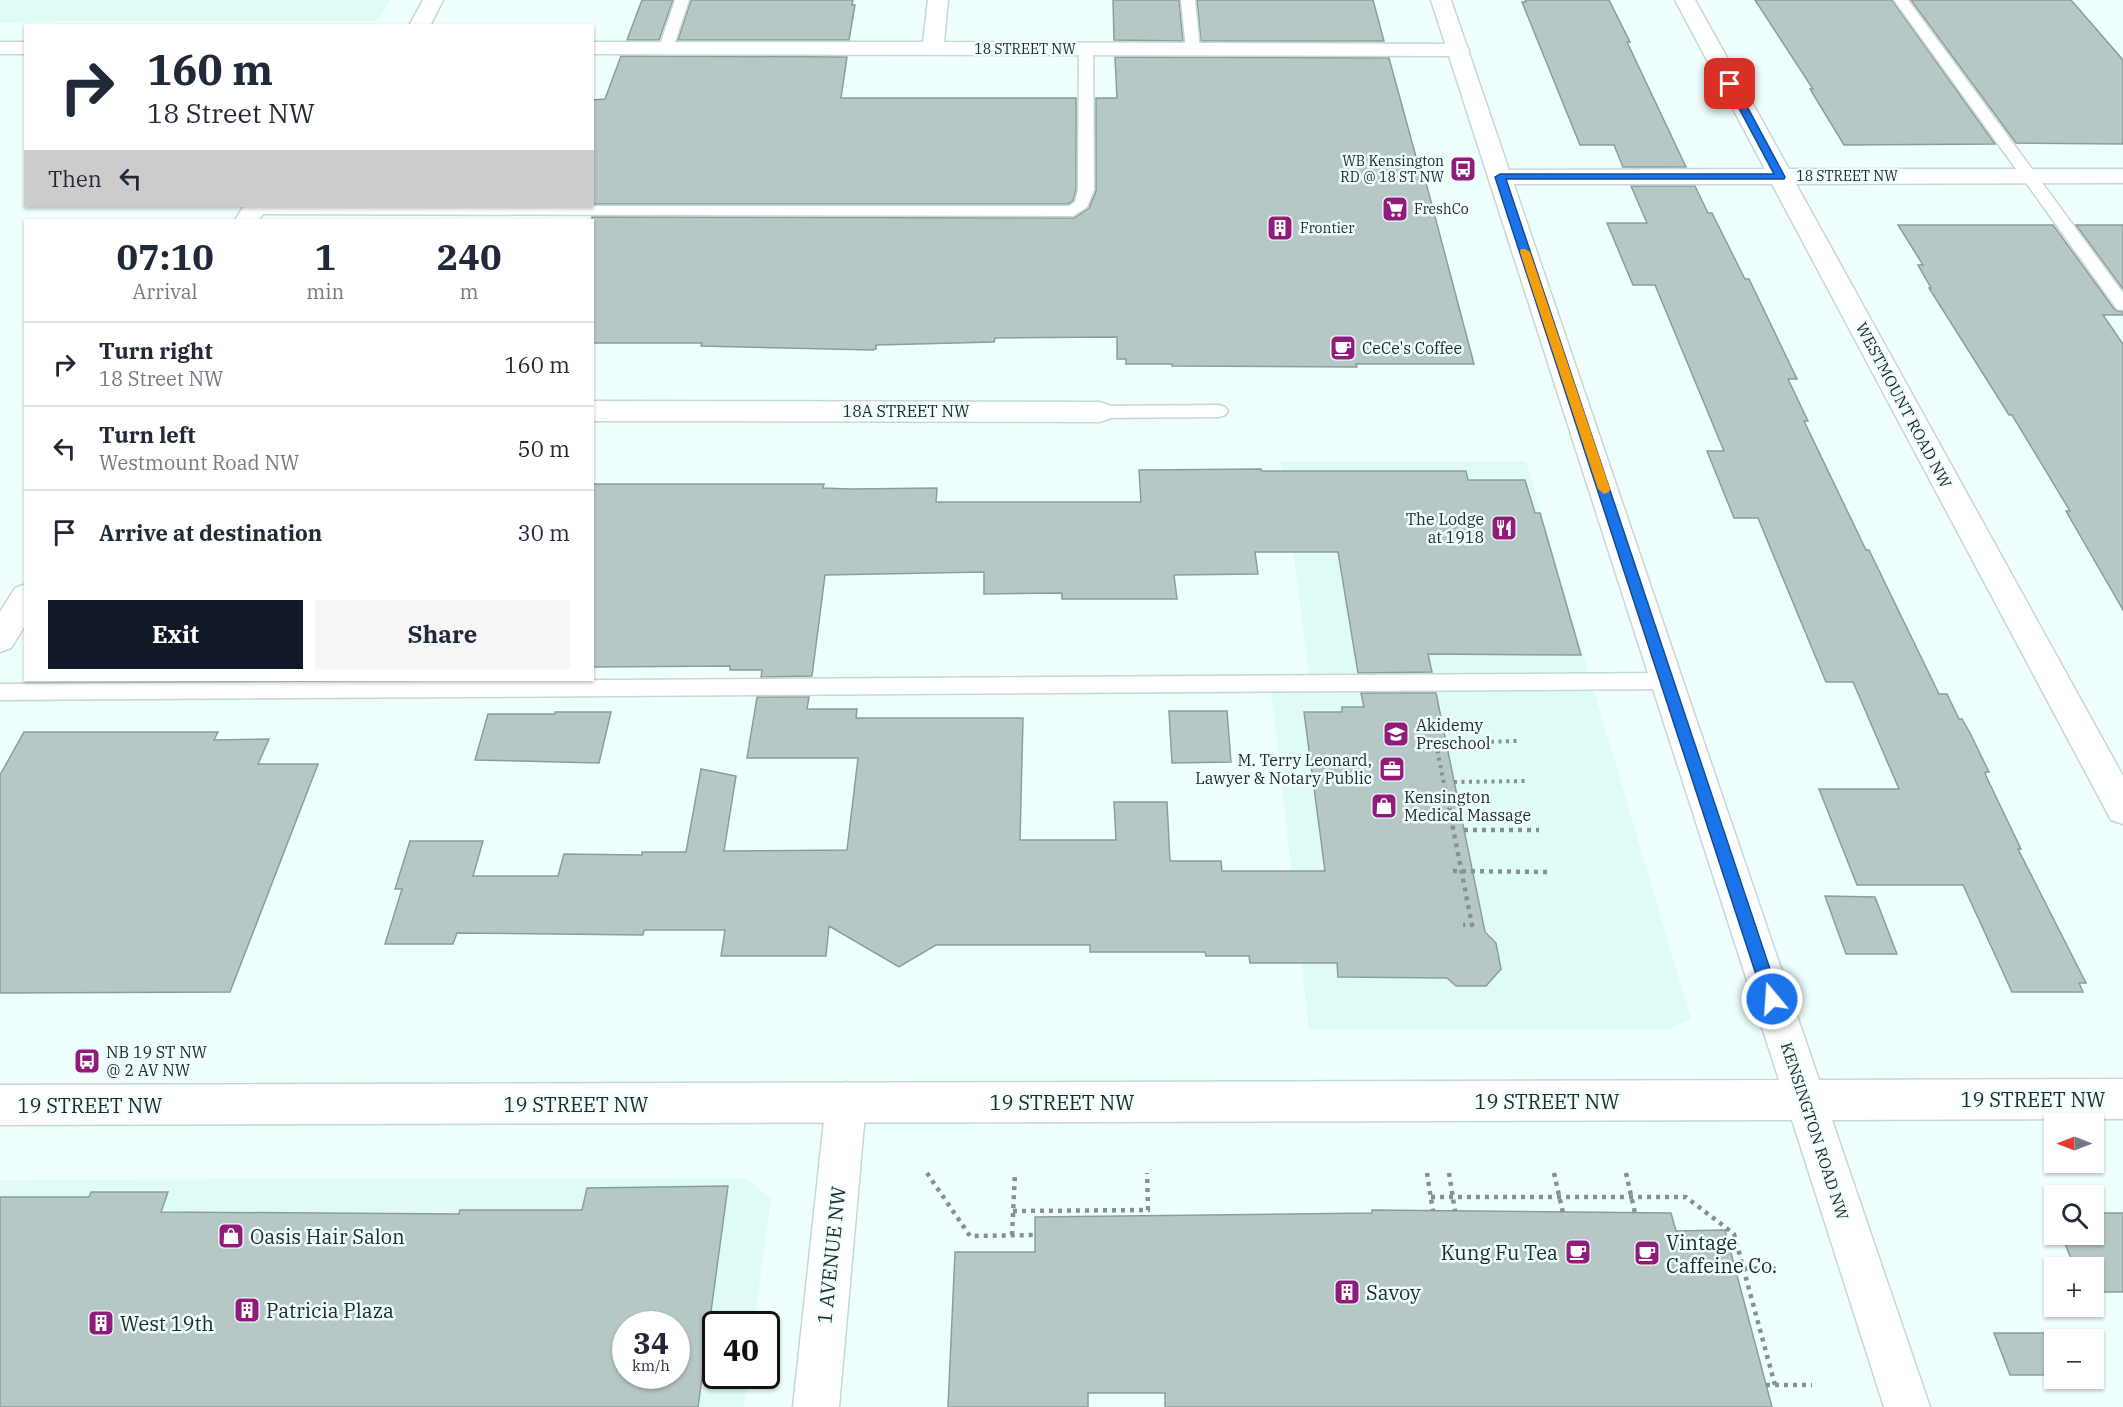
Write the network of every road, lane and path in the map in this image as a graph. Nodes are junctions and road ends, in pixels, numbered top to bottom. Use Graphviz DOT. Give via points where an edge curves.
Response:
graph roads {
  1 [pos="433,0"];
  2 [pos="682,0"];
  3 [pos="938,0"];
  4 [pos="1188,0"];
  5 [pos="1441,0"];
  6 [pos="1685,0"];
  7 [pos="1901,0"];
  8 [pos="420,24"];
  9 [pos="0,48"];
  10 [pos="24,48"];
  11 [pos="594,48"];
  12 [pos="666,48"];
  13 [pos="933,49"];
  14 [pos="1086,49"];
  15 [pos="1193,50"];
  16 [pos="1458,50"];
  17 [pos="2029,175"];
  18 [pos="2123,176"];
  19 [pos="1500,177"];
  20 [pos="1780,177"];
  21 [pos="252,212"];
  22 [pos="2123,305"];
  23 [pos="594,411"];
  24 [pos="1219,411"];
  25 [pos="1099,412"];
  26 [pos="24,599"];
  27 [pos="0,639"];
  28 [pos="1668,681"];
  29 [pos="0,692"];
  30 [pos="1517,741"];
  31 [pos="1436,743"];
  32 [pos="1446,743"];
  33 [pos="1527,781"];
  34 [pos="1454,782"];
  35 [pos="2123,809"];
  36 [pos="1464,830"];
  37 [pos="1539,830"];
  38 [pos="1453,871"];
  39 [pos="1461,871"];
  40 [pos="1549,872"];
  41 [pos="1466,896"];
  42 [pos="1458,897"];
  43 [pos="1463,925"];
  44 [pos="2123,1099"];
  45 [pos="1804,1101"];
  46 [pos="846,1102"];
  47 [pos="0,1105"];
  48 [pos="927,1173"];
  49 [pos="1015,1173"];
  50 [pos="1147,1173"];
  51 [pos="1427,1173"];
  52 [pos="1449,1173"];
  53 [pos="1554,1173"];
  54 [pos="1626,1173"];
  55 [pos="1431,1197"];
  56 [pos="1453,1197"];
  57 [pos="1559,1197"];
  58 [pos="1631,1197"];
  59 [pos="1013,1211"];
  60 [pos="1433,1211"];
  61 [pos="1455,1211"];
  62 [pos="1563,1213"];
  63 [pos="1635,1213"];
  64 [pos="1012,1235"];
  65 [pos="1035,1235"];
  66 [pos="1736,1269"];
  67 [pos="1743,1269"];
  68 [pos="1777,1269"];
  69 [pos="1766,1385"];
  70 [pos="1775,1385"];
  71 [pos="1812,1385"];
  72 [pos="816,1407"];
  73 [pos="1907,1407"];
  1 -- 8 [label="street"];
  2 -- 12 [label="lane"];
  3 -- 13 [label="street"];
  4 -- 15 [label="lane"];
  5 -- 16 [label="street, KENSINGTON ROAD NW"];
  6 -- 20 [label="street, WESTMOUNT ROAD NW"];
  7 -- 17 [label="lane"];
  9 -- 10 [label="street"];
  11 -- 12 [label="street, 18 STREET NW"];
  12 -- 13 [label="street, 18 STREET NW"];
  13 -- 14 [label="street, 18 STREET NW"];
  14 -- 15 [label="street, 18 STREET NW"];
  14 -- 21 [label="lane" via="1086,190 1082,204 1073,211"];
  15 -- 16 [label="street, 18 STREET NW"];
  16 -- 19 [label="street, KENSINGTON ROAD NW"];
  17 -- 18 [label="street, 18 STREET NW"];
  17 -- 20 [label="street, 18 STREET NW"];
  17 -- 22 [label="lane"];
  19 -- 20 [label="street, 18 STREET NW"];
  19 -- 28 [label="street, KENSINGTON ROAD NW"];
  20 -- 35 [label="street, WESTMOUNT ROAD NW"];
  23 -- 25 [label="street, 18A STREET NW"];
  24 -- 25 [label="lane, 18A STREET NW"];
  26 -- 27 [label="street"];
  28 -- 29 [label="lane"];
  28 -- 45 [label="street, KENSINGTON ROAD NW"];
  30 -- 32 [label="path"];
  31 -- 39 [label="path"];
  33 -- 34 [label="path"];
  36 -- 37 [label="path"];
  38 -- 39 [label="path"];
  39 -- 40 [label="path"];
  39 -- 41 [label="path"];
  41 -- 42 [label="path"];
  41 -- 43 [label="path" via="1472,925"];
  44 -- 45 [label="street, 19 STREET NW"];
  45 -- 46 [label="street, 19 STREET NW"];
  45 -- 73 [label="street, KENSINGTON ROAD NW"];
  46 -- 47 [label="street, 19 STREET NW"];
  46 -- 72 [label="street, 1 AVENUE NW"];
  48 -- 64 [label="path" via="970,1236"];
  49 -- 59 [label="path"];
  50 -- 59 [label="path" via="1148,1210"];
  51 -- 55 [label="path"];
  52 -- 56 [label="path"];
  53 -- 57 [label="path"];
  54 -- 58 [label="path"];
  55 -- 56 [label="path"];
  55 -- 60 [label="path"];
  56 -- 57 [label="path"];
  56 -- 61 [label="path"];
  57 -- 58 [label="path"];
  57 -- 62 [label="path"];
  58 -- 63 [label="path"];
  58 -- 67 [label="path" via="1686,1197 1734,1234"];
  59 -- 64 [label="path"];
  64 -- 65 [label="path"];
  66 -- 67 [label="path"];
  67 -- 68 [label="path"];
  67 -- 70 [label="path"];
  69 -- 70 [label="path"];
  70 -- 71 [label="path"];
}
